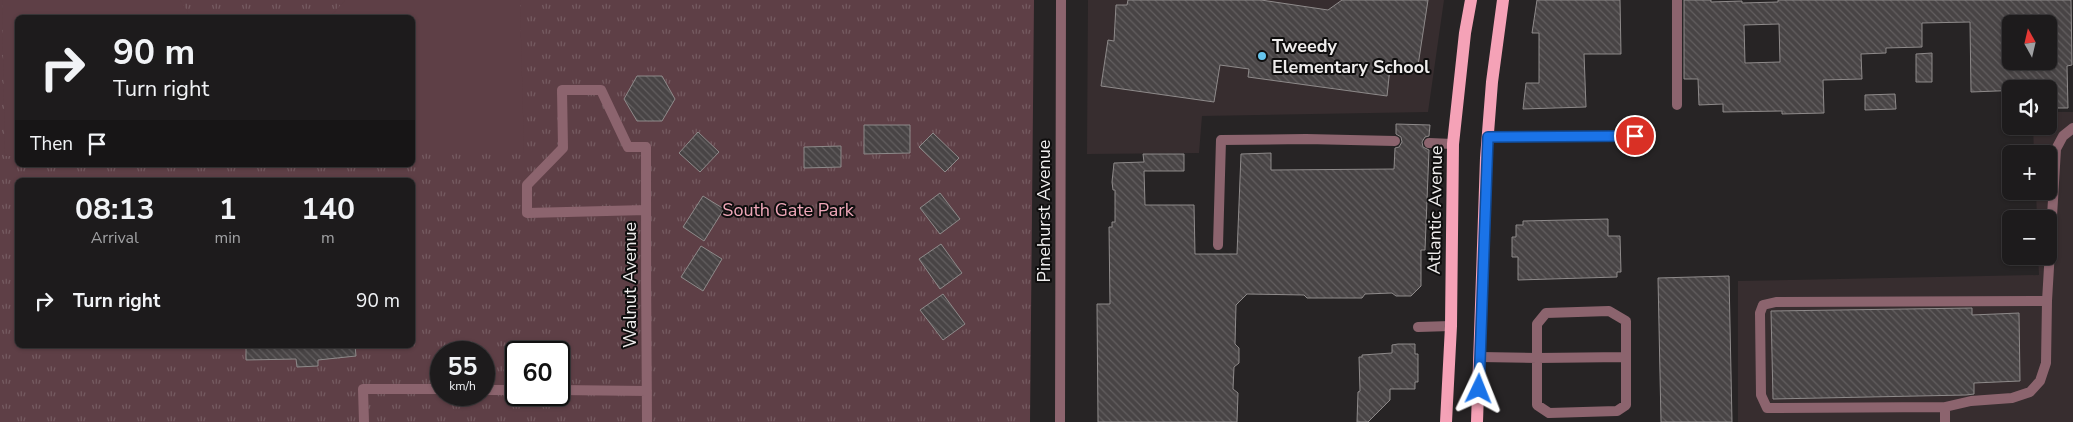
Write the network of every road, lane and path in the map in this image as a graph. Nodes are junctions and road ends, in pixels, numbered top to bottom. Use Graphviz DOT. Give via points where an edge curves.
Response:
graph roads {
  1 [pos="1061,0"];
  2 [pos="1471,0"];
  3 [pos="1503,0"];
  4 [pos="1677,0"];
  5 [pos="1677,105"];
  6 [pos="2073,128"];
  7 [pos="1635,136"];
  8 [pos="1488,137"];
  9 [pos="1395,141"];
  10 [pos="1429,143"];
  11 [pos="1453,144"];
  12 [pos="646,210"];
  13 [pos="1218,245"];
  14 [pos="2047,300"];
  15 [pos="1451,326"];
  16 [pos="1418,327"];
  17 [pos="1480,357"];
  18 [pos="1626,357"];
  19 [pos="1537,358"];
  20 [pos="430,389"];
  21 [pos="570,390"];
  22 [pos="647,391"];
  23 [pos="1945,407"];
  24 [pos="364,422"];
  25 [pos="647,422"];
  26 [pos="1060,422"];
  27 [pos="1446,422"];
  28 [pos="1477,422"];
  29 [pos="1945,422"];
  1 -- 26 [label="street, Pinehurst Avenue"];
  2 -- 11 [label="main road, Atlantic Avenue"];
  3 -- 8 [label="main road"];
  4 -- 5 [label="street"];
  6 -- 14 [label="street" via="2063,136 2056,149"];
  7 -- 8 [label="street"];
  8 -- 17 [label="main road"];
  9 -- 13 [label="street" via="1221,140"];
  10 -- 11 [label="street"];
  11 -- 15 [label="main road, Atlantic Avenue"];
  12 -- 12 [label="street, Walnut Avenue" via="646,147 628,147 602,90 562,90 563,148 528,184 527,213"];
  12 -- 22 [label="street, Walnut Avenue"];
  14 -- 23 [label="street" via="2046,363 2040,381 2030,392 2012,398"];
  14 -- 23 [label="street" via="1776,302 1763,305 1760,313 1761,395 1767,408"];
  15 -- 16 [label="street"];
  15 -- 27 [label="main road, Atlantic Avenue"];
  17 -- 19 [label="street"];
  17 -- 28 [label="main road"];
  18 -- 19 [label="street"];
  18 -- 19 [label="street" via="1626,321 1609,311 1546,313 1536,324"];
  18 -- 19 [label="street" via="1626,405 1617,411 1548,413 1537,405"];
  20 -- 24 [label="street" via="363,389"];
  21 -- 22 [label="street"];
  22 -- 25 [label="street, Walnut Avenue"];
  23 -- 29 [label="street"];
}
